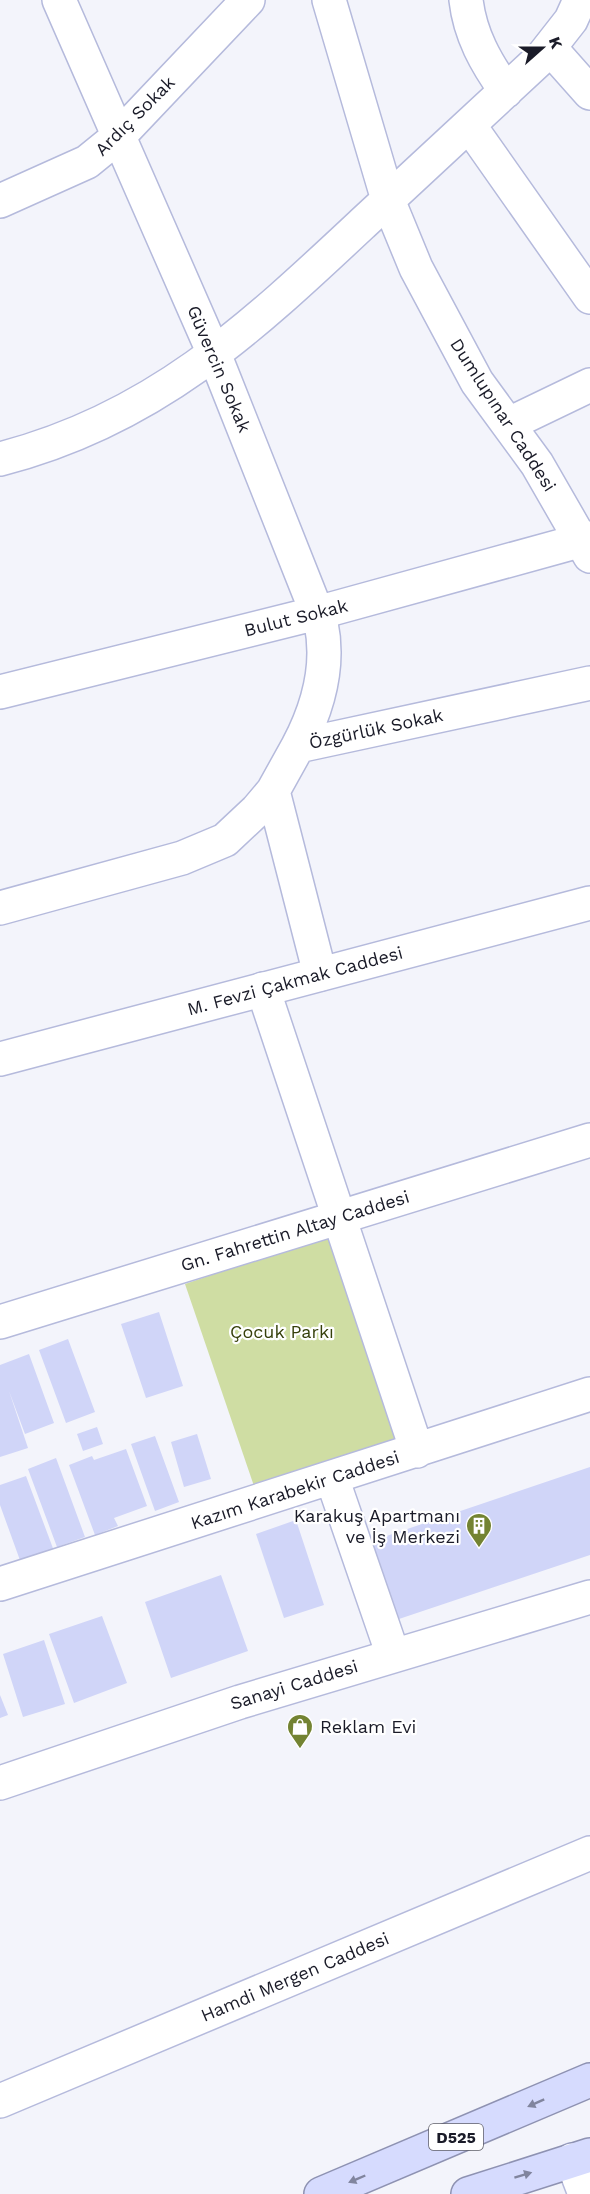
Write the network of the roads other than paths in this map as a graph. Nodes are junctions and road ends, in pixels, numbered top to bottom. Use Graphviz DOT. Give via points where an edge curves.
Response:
graph roads {
  1 [pos="59,0"];
  2 [pos="248,0"];
  3 [pos="329,0"];
  4 [pos="466,0"];
  5 [pos="580,0"];
  6 [pos="550,48"];
  7 [pos="506,91"];
  8 [pos="590,93"];
  9 [pos="469,124"];
  10 [pos="119,136"];
  11 [pos="388,200"];
  12 [pos="0,201"];
  13 [pos="590,297"];
  14 [pos="214,356"];
  15 [pos="590,385"];
  16 [pos="509,424"];
  17 [pos="0,459"];
  18 [pos="587,545"];
  19 [pos="317,613"];
  20 [pos="590,683"];
  21 [pos="0,692"];
  22 [pos="298,746"];
  23 [pos="273,791"];
  24 [pos="590,903"];
  25 [pos="0,908"];
  26 [pos="320,974"];
  27 [pos="263,989"];
  28 [pos="0,1059"];
  29 [pos="590,1140"];
  30 [pos="339,1217"];
  31 [pos="0,1322"];
  32 [pos="590,1394"];
  33 [pos="417,1451"];
  34 [pos="332,1478"];
  35 [pos="0,1584"];
  36 [pos="590,1597"];
  37 [pos="393,1655"];
  38 [pos="0,1783"];
  39 [pos="590,1853"];
  40 [pos="590,2080"];
  41 [pos="0,2101"];
  42 [pos="581,2157"];
  43 [pos="321,2194"];
  44 [pos="468,2194"];
  45 [pos="585,2194"];
  1 -- 10 [label="street, Güvercin Sokak"];
  2 -- 10 [label="street, Ardıç Sokak"];
  3 -- 11 [label="street, Dumlupınar Caddesi"];
  4 -- 7 [label="street" via="475,38 486,63"];
  5 -- 6 [label="street"];
  6 -- 7 [label="street"];
  6 -- 8 [label="street"];
  7 -- 9 [label="street"];
  9 -- 11 [label="street"];
  9 -- 13 [label="street"];
  10 -- 12 [label="street, Ardıç Sokak" via="87,162"];
  10 -- 14 [label="street, Güvercin Sokak"];
  11 -- 14 [label="street" via="285,297"];
  11 -- 16 [label="street, Dumlupınar Caddesi" via="416,268 459,351"];
  14 -- 17 [label="street" via="161,392 111,419"];
  14 -- 19 [label="street, Güvercin Sokak"];
  15 -- 16 [label="street"];
  16 -- 18 [label="street, Dumlupınar Caddesi"];
  18 -- 19 [label="street, Bulut Sokak"];
  19 -- 21 [label="street, Bulut Sokak"];
  19 -- 22 [label="street, Güvercin Sokak" via="324,638 324,669 314,710"];
  20 -- 22 [label="street, Özgürlük Sokak"];
  22 -- 23 [label="street, Özgürlük Sokak"];
  23 -- 25 [label="street, Özgürlük Sokak" via="237,831 203,850"];
  23 -- 26 [label="street"];
  24 -- 26 [label="street, M. Fevzi Çakmak Caddesi"];
  26 -- 27 [label="street, M. Fevzi Çakmak Caddesi"];
  27 -- 28 [label="street, M. Fevzi Çakmak Caddesi"];
  27 -- 30 [label="street"];
  29 -- 30 [label="street, Gn. Fahrettin Altay Caddesi"];
  30 -- 31 [label="street, Gn. Fahrettin Altay Caddesi"];
  30 -- 33 [label="street"];
  32 -- 33 [label="street, Kazım Karabekir Caddesi"];
  33 -- 34 [label="street, Kazım Karabekir Caddesi"];
  34 -- 35 [label="street, Kazım Karabekir Caddesi"];
  34 -- 37 [label="street"];
  36 -- 37 [label="street, Sanayi Caddesi"];
  37 -- 38 [label="street, Sanayi Caddesi" via="229,1705"];
  39 -- 41 [label="street, Hamdi Mergen Caddesi"];
  40 -- 43 [label="highway, D525, one-way"];
  44 -- 42 [label="highway, one-way"];
  42 -- 45 [label="street"];
}
